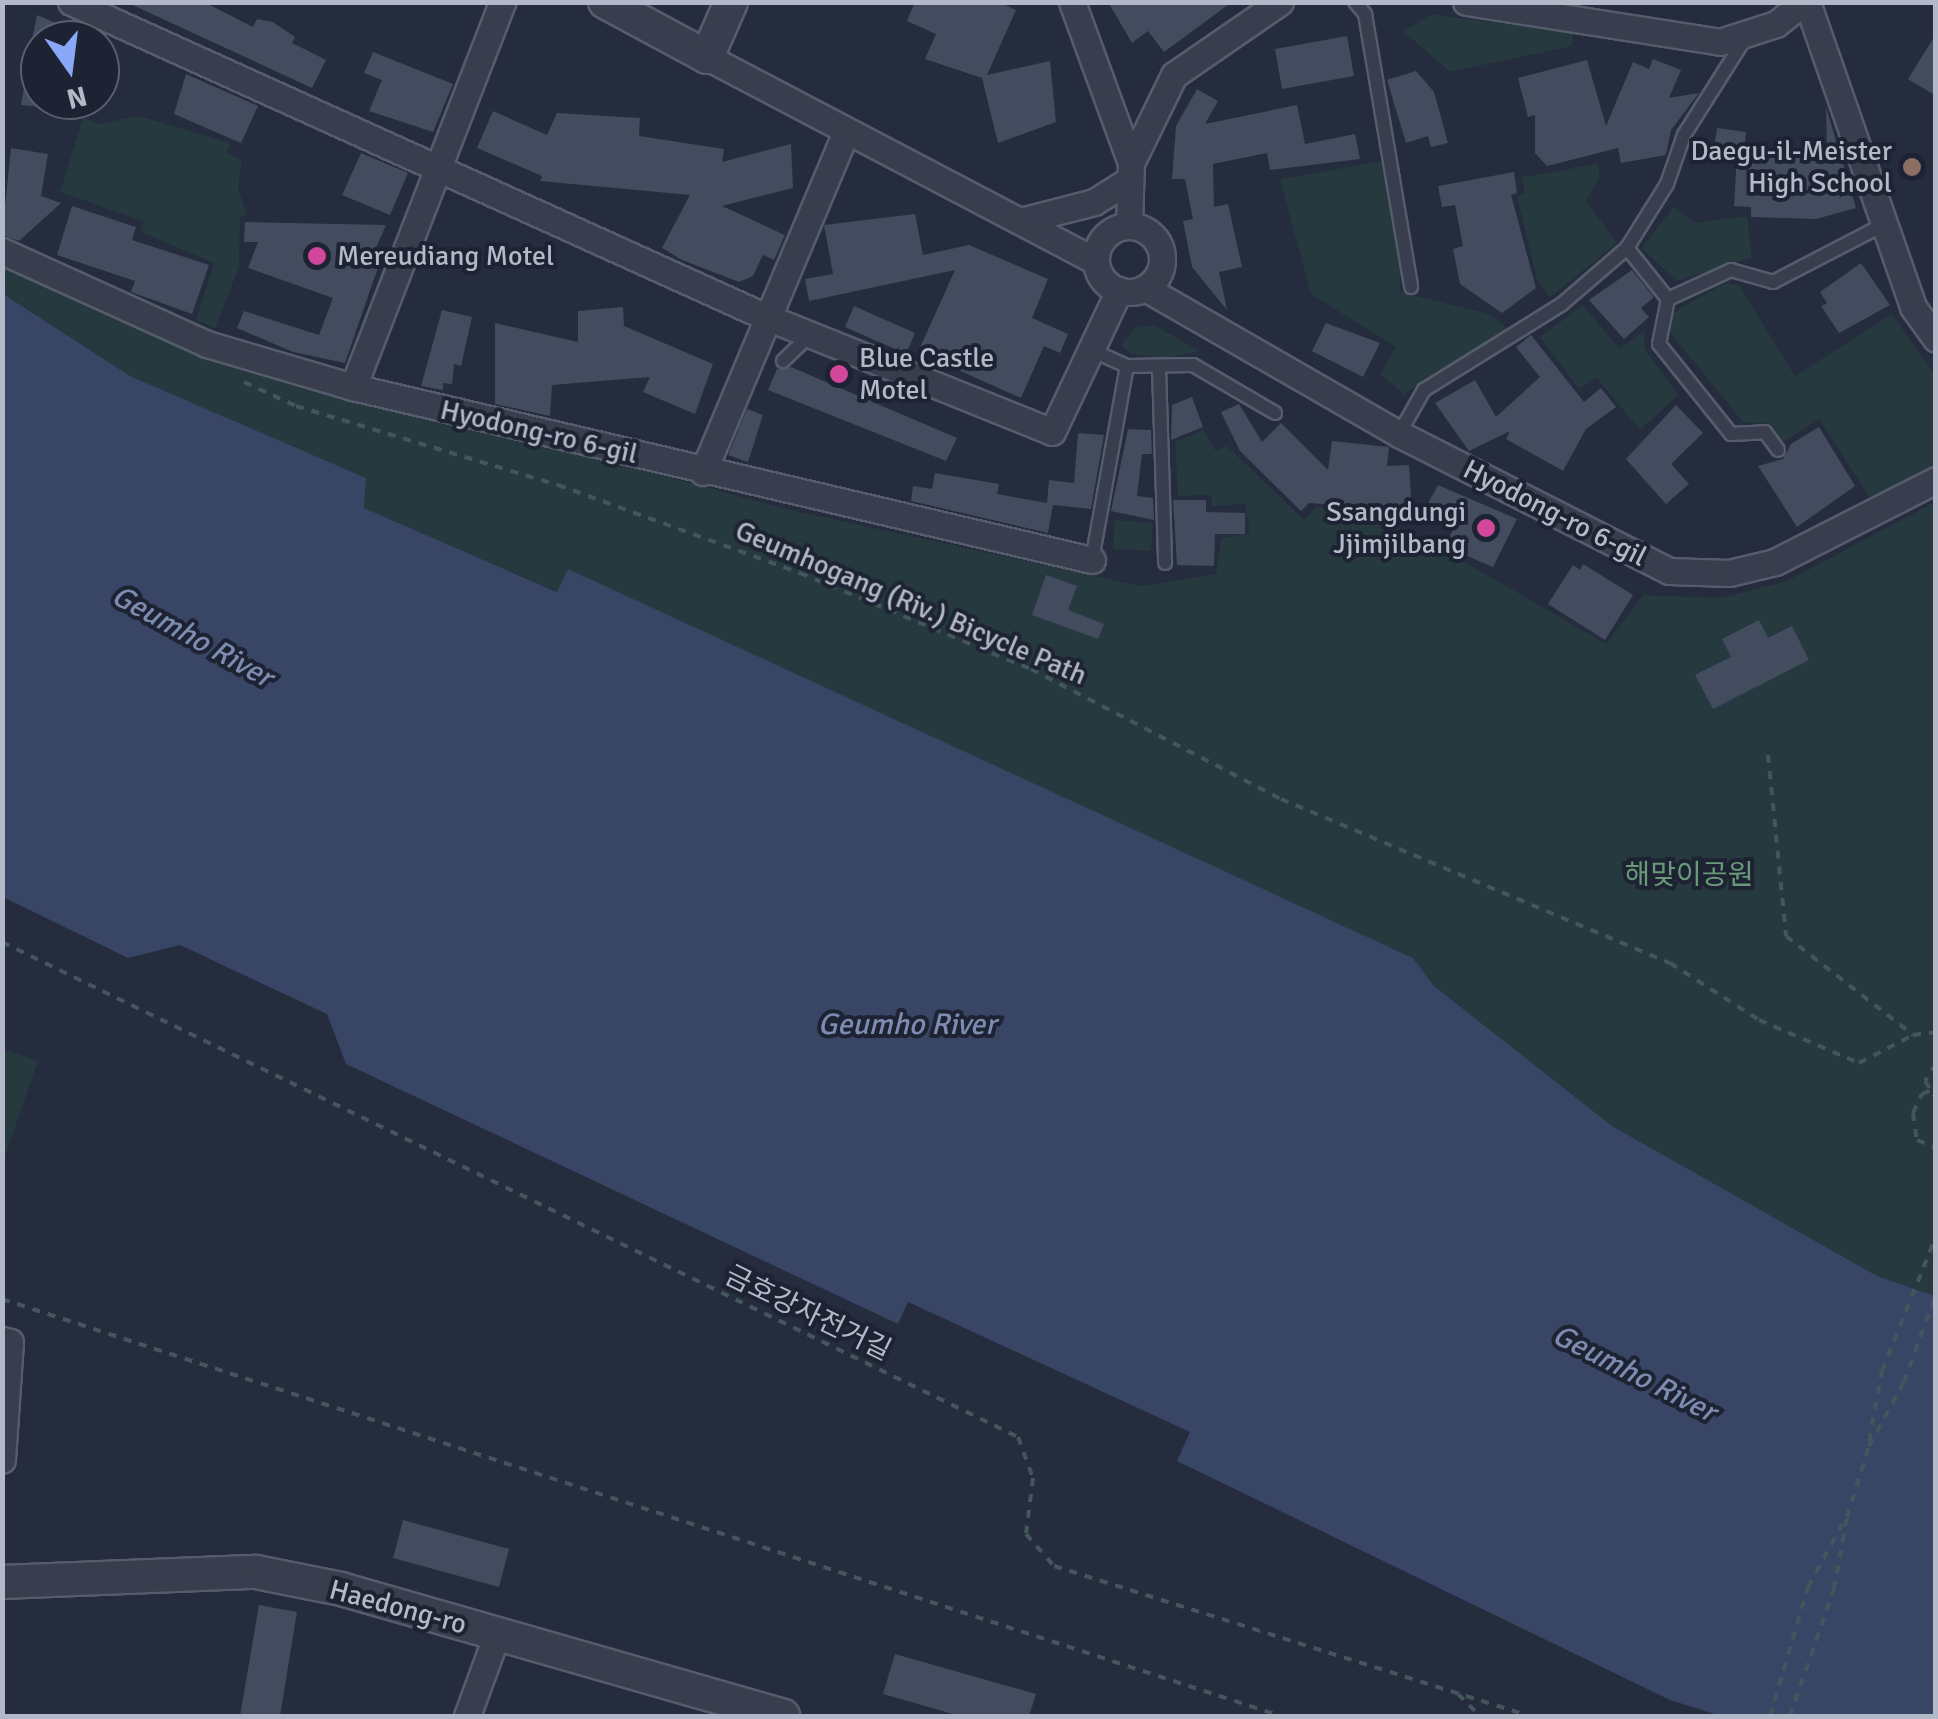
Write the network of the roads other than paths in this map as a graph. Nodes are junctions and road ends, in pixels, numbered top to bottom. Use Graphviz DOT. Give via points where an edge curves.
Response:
graph roads {
  1 [pos="70,2"];
  2 [pos="502,2"];
  3 [pos="605,2"];
  4 [pos="731,2"];
  5 [pos="1072,2"];
  6 [pos="1280,2"];
  7 [pos="1354,2"];
  8 [pos="1466,2"];
  9 [pos="1805,2"];
  10 [pos="1746,37"];
  11 [pos="707,56"];
  12 [pos="846,132"];
  13 [pos="436,164"];
  14 [pos="1130,172"];
  15 [pos="1024,220"];
  16 [pos="1129,225"];
  17 [pos="1883,225"];
  18 [pos="1627,248"];
  19 [pos="2,251"];
  20 [pos="1095,261"];
  21 [pos="1410,286"];
  22 [pos="1132,289"];
  23 [pos="1668,299"];
  24 [pos="764,316"];
  25 [pos="810,335"];
  26 [pos="1936,339"];
  27 [pos="1088,349"];
  28 [pos="782,361"];
  29 [pos="1127,366"];
  30 [pos="1159,368"];
  31 [pos="353,387"];
  32 [pos="1275,413"];
  33 [pos="1399,434"];
  34 [pos="1778,450"];
  35 [pos="703,472"];
  36 [pos="1936,480"];
  37 [pos="1092,560"];
  38 [pos="1165,563"];
  39 [pos="2,1340"];
  40 [pos="2,1460"];
  41 [pos="2,1582"];
  42 [pos="496,1634"];
  43 [pos="467,1716"];
  44 [pos="783,1716"];
  1 -- 13 [label="street"];
  2 -- 13 [label="street"];
  3 -- 11 [label="street"];
  4 -- 11 [label="street"];
  5 -- 14 [label="street"];
  6 -- 14 [label="street" via="1174,76"];
  7 -- 21 [label="lane" via="1365,14"];
  8 -- 10 [label="street" via="1720,42"];
  9 -- 10 [label="street"];
  9 -- 17 [label="street"];
  10 -- 18 [label="lane" via="1684,134 1668,184"];
  11 -- 12 [label="street"];
  12 -- 15 [label="street"];
  12 -- 24 [label="street"];
  13 -- 24 [label="street"];
  13 -- 31 [label="street"];
  14 -- 15 [label="street" via="1094,202"];
  14 -- 16 [label="street"];
  15 -- 20 [label="street"];
  16 -- 20 [label="street" via="1101,240"];
  16 -- 22 [label="street" via="1149,232 1161,250 1160,272"];
  17 -- 23 [label="lane" via="1772,282 1731,270"];
  17 -- 26 [label="street" via="1913,307"];
  18 -- 23 [label="lane"];
  18 -- 33 [label="lane" via="1562,304 1424,390"];
  19 -- 31 [label="street, Hyodong-ro 6-gil" via="207,344"];
  20 -- 22 [label="street" via="1104,281"];
  22 -- 27 [label="street"];
  22 -- 33 [label="street, Hyodong-ro 6-gil"];
  23 -- 34 [label="lane" via="1659,344 1731,434 1765,432"];
  24 -- 25 [label="street"];
  24 -- 35 [label="street"];
  25 -- 27 [label="street" via="1052,432"];
  25 -- 28 [label="lane"];
  27 -- 29 [label="lane"];
  29 -- 30 [label="lane"];
  29 -- 37 [label="lane"];
  30 -- 32 [label="lane" via="1194,365"];
  30 -- 38 [label="lane"];
  31 -- 35 [label="street, Hyodong-ro 6-gil"];
  33 -- 36 [label="street, Hyodong-ro 6-gil" via="1668,570 1730,574 1775,562"];
  35 -- 37 [label="street, Hyodong-ro 6-gil"];
  39 -- 40 [label="street" via="10,1342"];
  41 -- 42 [label="street, Haedong-ro" via="256,1572"];
  42 -- 43 [label="street"];
  42 -- 44 [label="street, Haedong-ro"];
}
